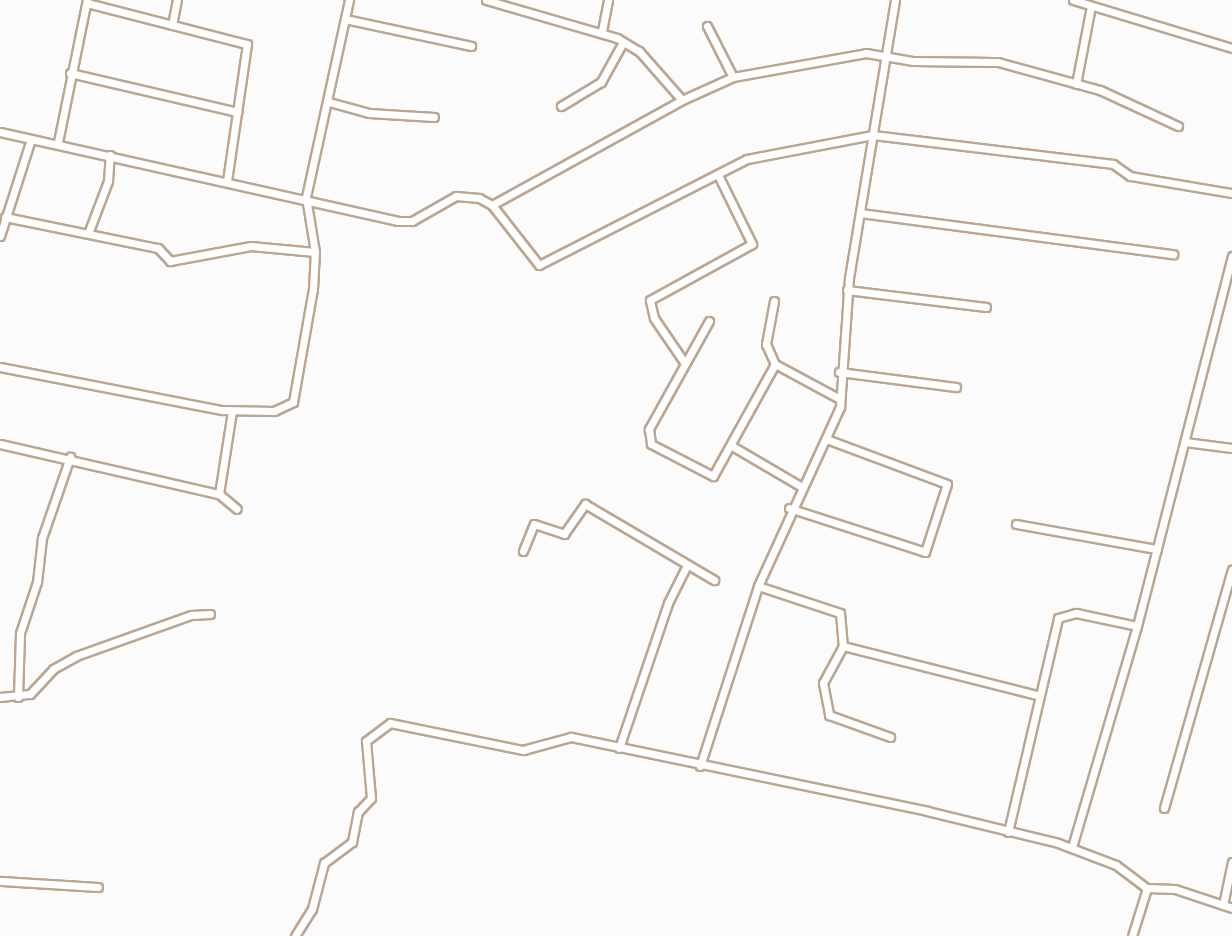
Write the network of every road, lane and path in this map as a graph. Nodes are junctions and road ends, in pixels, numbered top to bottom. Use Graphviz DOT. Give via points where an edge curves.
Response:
graph roads {
  1 [pos="177,0"];
  2 [pos="349,0"];
  3 [pos="486,0"];
  4 [pos="608,0"];
  5 [pos="895,0"];
  6 [pos="1073,0"];
  7 [pos="87,1"];
  8 [pos="1091,6"];
  9 [pos="345,19"];
  10 [pos="172,25"];
  11 [pos="707,26"];
  12 [pos="602,31"];
  13 [pos="622,44"];
  14 [pos="471,46"];
  15 [pos="1232,48"];
  16 [pos="885,56"];
  17 [pos="70,73"];
  18 [pos="733,77"];
  19 [pos="1076,84"];
  20 [pos="682,100"];
  21 [pos="329,102"];
  22 [pos="561,106"];
  23 [pos="238,112"];
  24 [pos="434,117"];
  25 [pos="1178,126"];
  26 [pos="0,132"];
  27 [pos="873,135"];
  28 [pos="32,139"];
  29 [pos="58,142"];
  30 [pos="110,155"];
  31 [pos="718,175"];
  32 [pos="227,181"];
  33 [pos="1232,193"];
  34 [pos="306,197"];
  35 [pos="492,205"];
  36 [pos="860,213"];
  37 [pos="5,217"];
  38 [pos="89,231"];
  39 [pos="0,236"];
  40 [pos="315,252"];
  41 [pos="1173,254"];
  42 [pos="1232,256"];
  43 [pos="847,290"];
  44 [pos="774,302"];
  45 [pos="986,307"];
  46 [pos="709,321"];
  47 [pos="684,362"];
  48 [pos="775,364"];
  49 [pos="0,367"];
  50 [pos="838,372"];
  51 [pos="956,387"];
  52 [pos="840,399"];
  53 [pos="232,411"];
  54 [pos="829,440"];
  55 [pos="1185,442"];
  56 [pos="0,444"];
  57 [pos="732,446"];
  58 [pos="1232,448"];
  59 [pos="70,457"];
  60 [pos="802,487"];
  61 [pos="219,494"];
  62 [pos="237,508"];
  63 [pos="789,508"];
  64 [pos="1016,524"];
  65 [pos="1157,549"];
  66 [pos="523,551"];
  67 [pos="686,567"];
  68 [pos="1232,569"];
  69 [pos="714,580"];
  70 [pos="758,586"];
  71 [pos="1229,597"];
  72 [pos="210,614"];
  73 [pos="1137,626"];
  74 [pos="843,646"];
  75 [pos="1037,695"];
  76 [pos="0,697"];
  77 [pos="18,697"];
  78 [pos="890,737"];
  79 [pos="619,748"];
  80 [pos="700,766"];
  81 [pos="1164,808"];
  82 [pos="1008,832"];
  83 [pos="1072,848"];
  84 [pos="1232,862"];
  85 [pos="0,881"];
  86 [pos="98,887"];
  87 [pos="1147,888"];
  88 [pos="1223,905"];
  89 [pos="1232,908"];
  90 [pos="296,936"];
  91 [pos="1132,936"];
  1 -- 10 [label="street"];
  2 -- 9 [label="street"];
  3 -- 12 [label="street"];
  4 -- 12 [label="street"];
  5 -- 16 [label="street"];
  6 -- 8 [label="street"];
  7 -- 10 [label="street"];
  7 -- 17 [label="street"];
  8 -- 15 [label="street"];
  8 -- 19 [label="street"];
  9 -- 14 [label="street"];
  9 -- 21 [label="street"];
  10 -- 23 [label="street" via="247,44"];
  11 -- 18 [label="street"];
  12 -- 13 [label="street"];
  13 -- 20 [label="street" via="639,51"];
  13 -- 22 [label="street" via="601,82"];
  16 -- 18 [label="street" via="866,53"];
  16 -- 19 [label="street" via="998,62"];
  16 -- 27 [label="street"];
  17 -- 23 [label="street"];
  17 -- 29 [label="street"];
  18 -- 20 [label="street"];
  19 -- 25 [label="street"];
  20 -- 35 [label="street"];
  21 -- 24 [label="street" via="369,113"];
  21 -- 34 [label="street"];
  23 -- 32 [label="street"];
  26 -- 28 [label="street"];
  27 -- 31 [label="street" via="762,155"];
  27 -- 33 [label="street" via="1113,164 1130,176"];
  27 -- 36 [label="street"];
  28 -- 29 [label="street"];
  28 -- 37 [label="street"];
  29 -- 30 [label="street"];
  30 -- 32 [label="street"];
  30 -- 38 [label="street" via="108,181"];
  31 -- 35 [label="street" via="545,266 526,254"];
  31 -- 47 [label="street" via="752,244 650,300 654,318"];
  32 -- 34 [label="street"];
  34 -- 35 [label="street" via="398,221 418,218 456,196"];
  34 -- 40 [label="street"];
  36 -- 41 [label="street"];
  36 -- 43 [label="street"];
  37 -- 38 [label="street" via="65,232"];
  37 -- 39 [label="street"];
  38 -- 40 [label="street" via="158,249 170,261 250,246"];
  40 -- 53 [label="street" via="297,397 274,411"];
  42 -- 55 [label="street"];
  43 -- 45 [label="street"];
  43 -- 50 [label="street"];
  44 -- 48 [label="street" via="766,344"];
  46 -- 47 [label="street"];
  47 -- 57 [label="street" via="649,429 651,444 707,477 718,470"];
  48 -- 52 [label="street"];
  48 -- 57 [label="street"];
  49 -- 53 [label="street"];
  50 -- 51 [label="street"];
  50 -- 52 [label="street"];
  52 -- 54 [label="street"];
  53 -- 61 [label="street"];
  54 -- 60 [label="street"];
  54 -- 63 [label="street" via="947,484 925,552"];
  55 -- 58 [label="street"];
  55 -- 65 [label="street"];
  56 -- 59 [label="street"];
  57 -- 60 [label="street"];
  59 -- 61 [label="street"];
  59 -- 77 [label="street" via="42,538 36,587 20,633"];
  60 -- 63 [label="street"];
  61 -- 62 [label="street"];
  63 -- 70 [label="street"];
  64 -- 65 [label="street"];
  65 -- 73 [label="street"];
  66 -- 67 [label="street" via="534,524 564,534 585,504 638,531"];
  67 -- 69 [label="street"];
  67 -- 79 [label="street" via="668,603"];
  68 -- 71 [label="street"];
  70 -- 74 [label="street" via="840,614"];
  70 -- 80 [label="street"];
  71 -- 81 [label="street"];
  72 -- 77 [label="street" via="191,615 67,659 36,691"];
  73 -- 75 [label="street" via="1076,613 1061,615"];
  73 -- 83 [label="street"];
  74 -- 75 [label="street"];
  74 -- 78 [label="street" via="823,683 829,715"];
  75 -- 82 [label="street"];
  76 -- 77 [label="street"];
  79 -- 80 [label="street"];
  79 -- 90 [label="street" via="571,737 523,750 390,723 379,728 365,749 371,798 358,812 352,842 324,864 312,909"];
  80 -- 82 [label="street"];
  82 -- 83 [label="street"];
  83 -- 87 [label="street" via="1116,865"];
  84 -- 88 [label="street"];
  85 -- 86 [label="street"];
  87 -- 88 [label="street" via="1174,890"];
  87 -- 91 [label="street"];
  88 -- 89 [label="street"];
}
